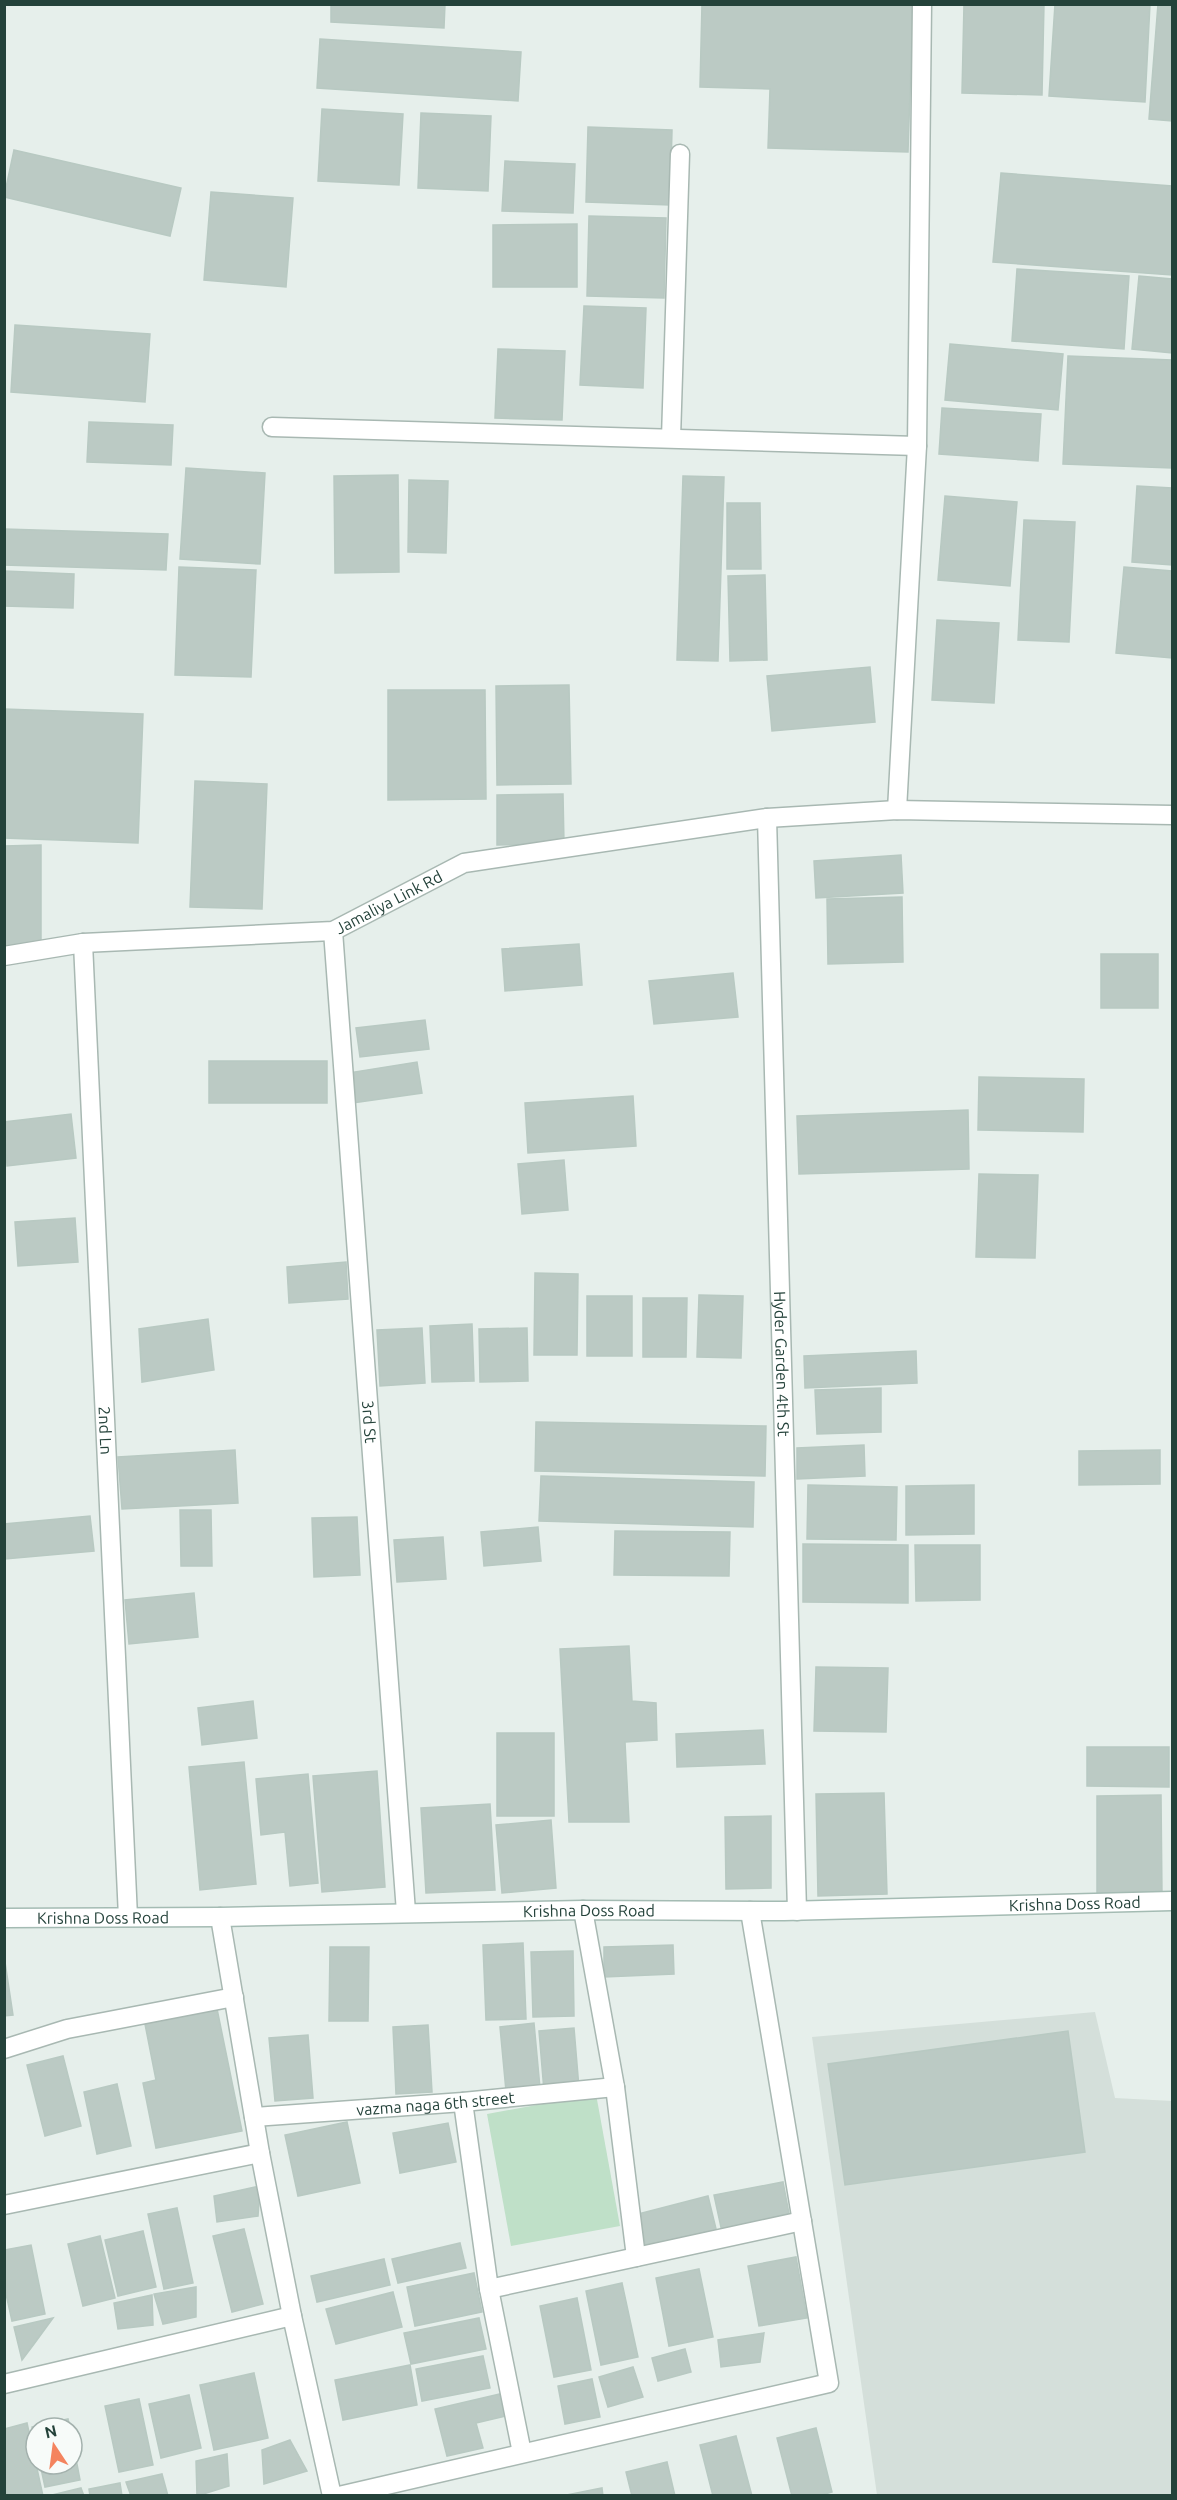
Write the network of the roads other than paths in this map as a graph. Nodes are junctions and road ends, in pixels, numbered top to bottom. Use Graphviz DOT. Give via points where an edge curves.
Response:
graph roads {
  1 [pos="922,4"];
  2 [pos="680,154"];
  3 [pos="272,427"];
  4 [pos="671,438"];
  5 [pos="917,446"];
  6 [pos="897,810"];
  7 [pos="1173,815"];
  8 [pos="767,818"];
  9 [pos="333,931"];
  10 [pos="83,943"];
  11 [pos="4,956"];
  12 [pos="1173,1901"];
  13 [pos="583,1910"];
  14 [pos="750,1911"];
  15 [pos="797,1911"];
  16 [pos="406,1912"];
  17 [pos="128,1917"];
  18 [pos="220,1917"];
  19 [pos="4,1918"];
  20 [pos="234,1997"];
  21 [pos="4,2049"];
  22 [pos="615,2087"];
  23 [pos="463,2103"];
  24 [pos="254,2117"];
  25 [pos="260,2153"];
  26 [pos="4,2205"];
  27 [pos="802,2221"];
  28 [pos="636,2257"];
  29 [pos="489,2289"];
  30 [pos="291,2316"];
  31 [pos="4,2384"];
  32 [pos="522,2453"];
  33 [pos="332,2496"];
  34 [pos="339,2496"];
  1 -- 5 [label="street"];
  2 -- 4 [label="street"];
  3 -- 4 [label="street"];
  4 -- 5 [label="street"];
  5 -- 6 [label="street"];
  6 -- 7 [label="street, Jamaliya Link Rd"];
  6 -- 8 [label="street, Jamaliya Link Rd"];
  8 -- 9 [label="street, Jamaliya Link Rd" via="464,863"];
  8 -- 15 [label="street, Hyder Garden 4th St"];
  9 -- 10 [label="street, Jamaliya Link Rd"];
  9 -- 16 [label="street, 3rd St"];
  10 -- 11 [label="street, Jamaliya Link Rd"];
  10 -- 17 [label="street, 2nd Ln"];
  12 -- 15 [label="street, Krishna Doss Road"];
  13 -- 14 [label="street, Krishna Doss Road"];
  13 -- 16 [label="street, Krishna Doss Road"];
  13 -- 22 [label="street"];
  14 -- 15 [label="street, Krishna Doss Road"];
  14 -- 27 [label="street"];
  16 -- 18 [label="street, Krishna Doss Road"];
  17 -- 18 [label="street, Krishna Doss Road"];
  17 -- 19 [label="street, Krishna Doss Road"];
  18 -- 20 [label="street"];
  20 -- 21 [label="street" via="67,2030"];
  20 -- 24 [label="street"];
  22 -- 23 [label="street, vazma naga 6th street"];
  22 -- 28 [label="street"];
  23 -- 24 [label="street, vazma naga 6th street"];
  23 -- 29 [label="street"];
  24 -- 25 [label="street"];
  25 -- 26 [label="street"];
  25 -- 30 [label="street"];
  27 -- 28 [label="street"];
  27 -- 32 [label="street" via="829,2383"];
  28 -- 29 [label="street"];
  29 -- 32 [label="street"];
  30 -- 31 [label="street"];
  30 -- 33 [label="street"];
  32 -- 34 [label="street"];
}
